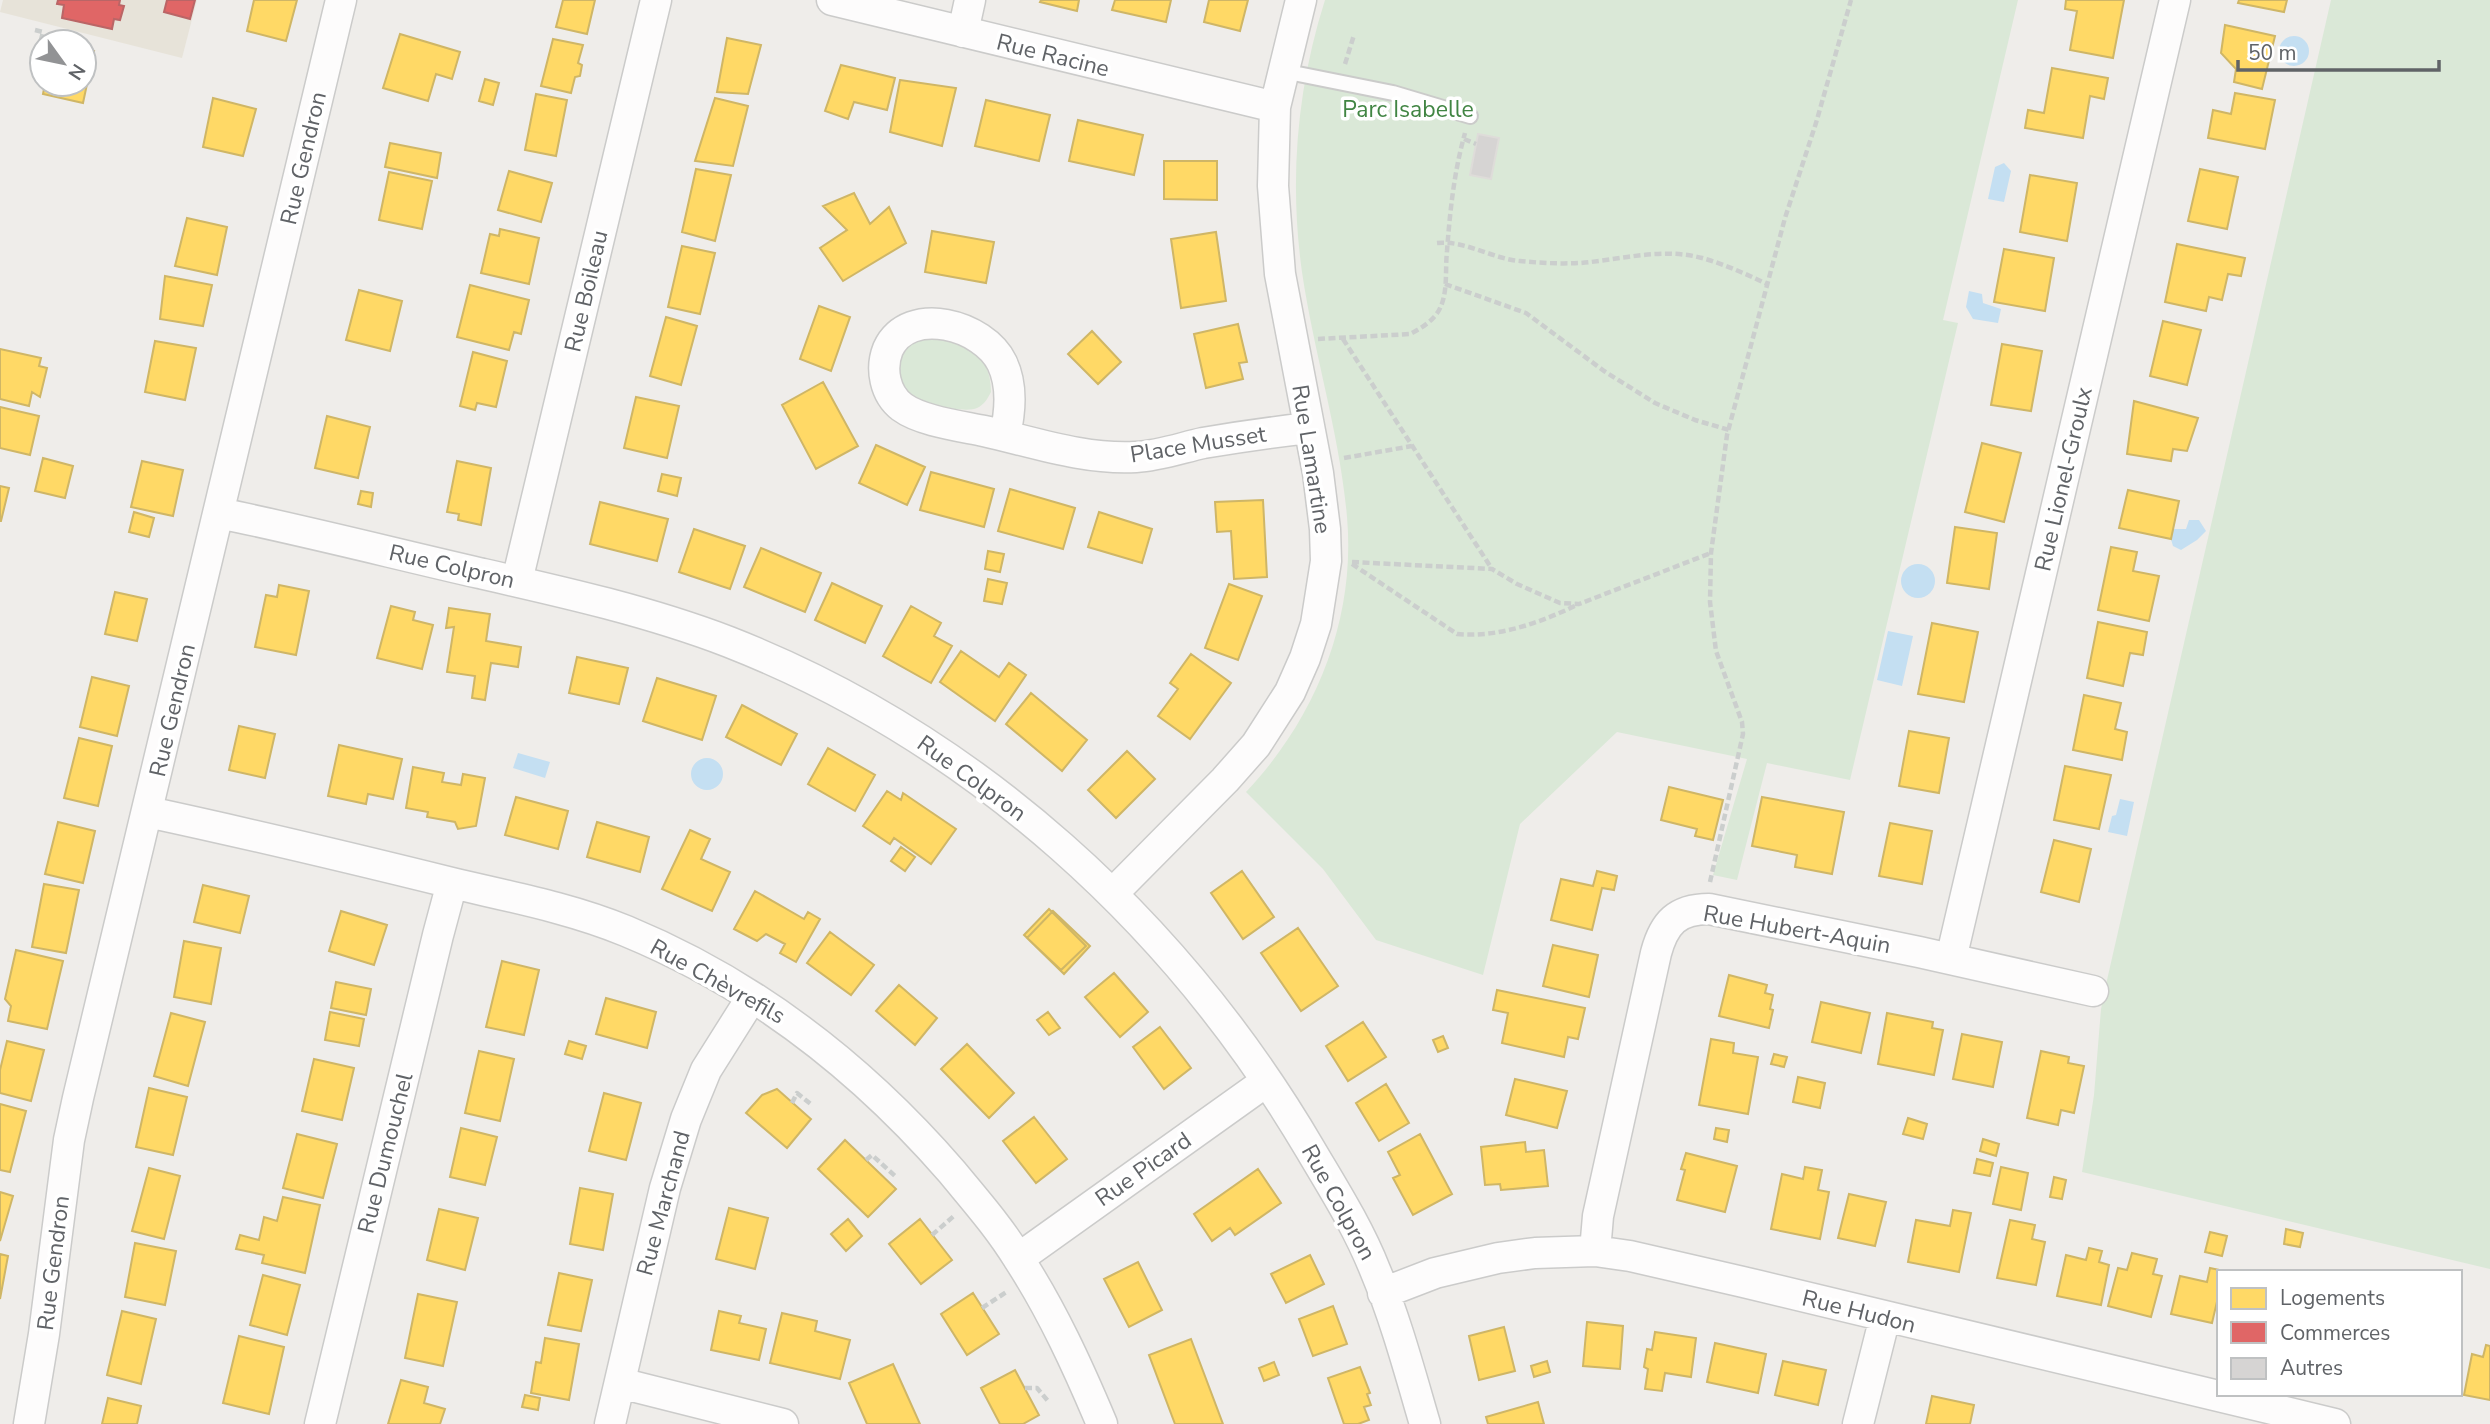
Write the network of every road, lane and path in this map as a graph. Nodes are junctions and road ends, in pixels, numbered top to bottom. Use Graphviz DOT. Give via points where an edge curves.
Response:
graph roads {
  1 [pos="341,0"];
  2 [pos="656,0"];
  3 [pos="832,0"];
  4 [pos="970,0"];
  5 [pos="1301,0"];
  6 [pos="1851,0"];
  7 [pos="2175,0"];
  8 [pos="963,33"];
  9 [pos="1354,35"];
  10 [pos="1283,71"];
  11 [pos="1340,81"];
  12 [pos="1275,107"];
  13 [pos="1470,117"];
  14 [pos="1463,139"];
  15 [pos="1476,144"];
  16 [pos="1448,242"];
  17 [pos="1437,243"];
  18 [pos="1446,284"];
  19 [pos="1767,284"];
  20 [pos="1314,339"];
  21 [pos="1343,339"];
  22 [pos="1309,428"];
  23 [pos="1729,430"];
  24 [pos="1005,436"];
  25 [pos="1412,446"];
  26 [pos="1316,463"];
  27 [pos="219,513"];
  28 [pos="1711,553"];
  29 [pos="1492,569"];
  30 [pos="517,581"];
  31 [pos="1579,604"];
  32 [pos="148,812"];
  33 [pos="453,883"];
  34 [pos="1709,886"];
  35 [pos="1113,892"];
  36 [pos="1951,959"];
  37 [pos="2093,991"];
  38 [pos="752,996"];
  39 [pos="1267,1081"];
  40 [pos="792,1103"];
  41 [pos="812,1105"];
  42 [pos="866,1160"];
  43 [pos="895,1176"];
  44 [pos="1595,1251"];
  45 [pos="1019,1258"];
  46 [pos="1383,1293"];
  47 [pos="1885,1317"];
  48 [pos="620,1383"];
  49 [pos="1025,1388"];
  50 [pos="2217,1396"];
  51 [pos="2217,1396"];
  52 [pos="1048,1401"];
  53 [pos="29,1424"];
  54 [pos="320,1424"];
  55 [pos="610,1424"];
  56 [pos="783,1424"];
  57 [pos="1102,1424"];
  58 [pos="1425,1424"];
  59 [pos="1858,1424"];
  60 [pos="2335,1424"];
  1 -- 27 [label="street, Rue Gendron"];
  2 -- 30 [label="street, Rue Boileau"];
  3 -- 8 [label="street, Rue Racine"];
  4 -- 8 [label="street"];
  5 -- 10 [label="street, Rue Lamartine"];
  6 -- 19 [label="path"];
  7 -- 36 [label="street, Rue Lionel-Groulx"];
  8 -- 12 [label="street, Rue Racine"];
  9 -- 11 [label="path"];
  10 -- 11 [label="lane"];
  10 -- 12 [label="street, Rue Lamartine"];
  11 -- 13 [label="lane"];
  12 -- 22 [label="street, Rue Lamartine" via="1275,231"];
  13 -- 14 [label="path"];
  14 -- 15 [label="path"];
  14 -- 16 [label="path"];
  16 -- 17 [label="path"];
  16 -- 18 [label="path"];
  16 -- 19 [label="path" via="1519,261 1577,263 1653,254 1701,257"];
  18 -- 21 [label="path" via="1441,305 1421,329 1410,334"];
  18 -- 23 [label="path" via="1526,313 1655,403"];
  19 -- 23 [label="path"];
  20 -- 21 [label="path"];
  21 -- 25 [label="path"];
  22 -- 24 [label="street, Place Musset" via="1136,457 1086,454"];
  22 -- 26 [label="street, Rue Lamartine"];
  23 -- 28 [label="path"];
  24 -- 24 [label="street, Place Musset" via="1008,385 1002,363 987,344 969,332 940,324 915,325 895,338 884,370 897,402 925,417"];
  25 -- 26 [label="path"];
  25 -- 29 [label="path"];
  26 -- 35 [label="street, Rue Lamartine" via="1326,561 1316,624 1298,676 1244,760"];
  27 -- 30 [label="street, Rue Colpron"];
  27 -- 32 [label="street, Rue Gendron"];
  28 -- 31 [label="path"];
  28 -- 34 [label="path" via="1716,651 1743,734"];
  29 -- 31 [label="path" via="1560,603"];
  29 -- 31 [label="path" via="1348,562 1457,634 1501,631 1547,620"];
  30 -- 35 [label="street, Rue Colpron" via="628,609 726,641 851,699 932,747 1020,810"];
  32 -- 33 [label="street, Rue Chèvrefils"];
  32 -- 53 [label="street, Rue Gendron" via="69,1140"];
  33 -- 38 [label="street, Rue Chèvrefils" via="593,919 688,960"];
  33 -- 54 [label="street, Rue Dumouchel"];
  35 -- 39 [label="street, Rue Colpron" via="1198,989"];
  36 -- 37 [label="street, Rue Hubert-Aquin"];
  36 -- 44 [label="street, Rue Hubert-Aquin" via="1709,909 1690,911 1669,923 1661,936 1631,1062 1598,1216"];
  38 -- 45 [label="street, Rue Chèvrefils" via="785,1017 876,1092 975,1199"];
  38 -- 48 [label="street, Rue Marchand" via="710,1062 686,1119 665,1188"];
  39 -- 45 [label="street, Rue Picard"];
  39 -- 46 [label="street, Rue Colpron" via="1347,1211"];
  40 -- 41 [label="path" via="797,1093"];
  42 -- 43 [label="path" via="872,1154"];
  44 -- 46 [label="street, Rue Hudon" via="1497,1258 1435,1273"];
  44 -- 47 [label="street, Rue Hudon"];
  45 -- 57 [label="street, Rue Chèvrefils" via="1065,1342"];
  46 -- 58 [label="street, Rue Colpron"];
  47 -- 51 [label="street, Rue Hudon"];
  47 -- 59 [label="street"];
  48 -- 55 [label="street, Rue Marchand"];
  48 -- 56 [label="street"];
  49 -- 52 [label="path" via="1037,1388"];
  50 -- 60 [label="street, Rue Hudon"];
}
